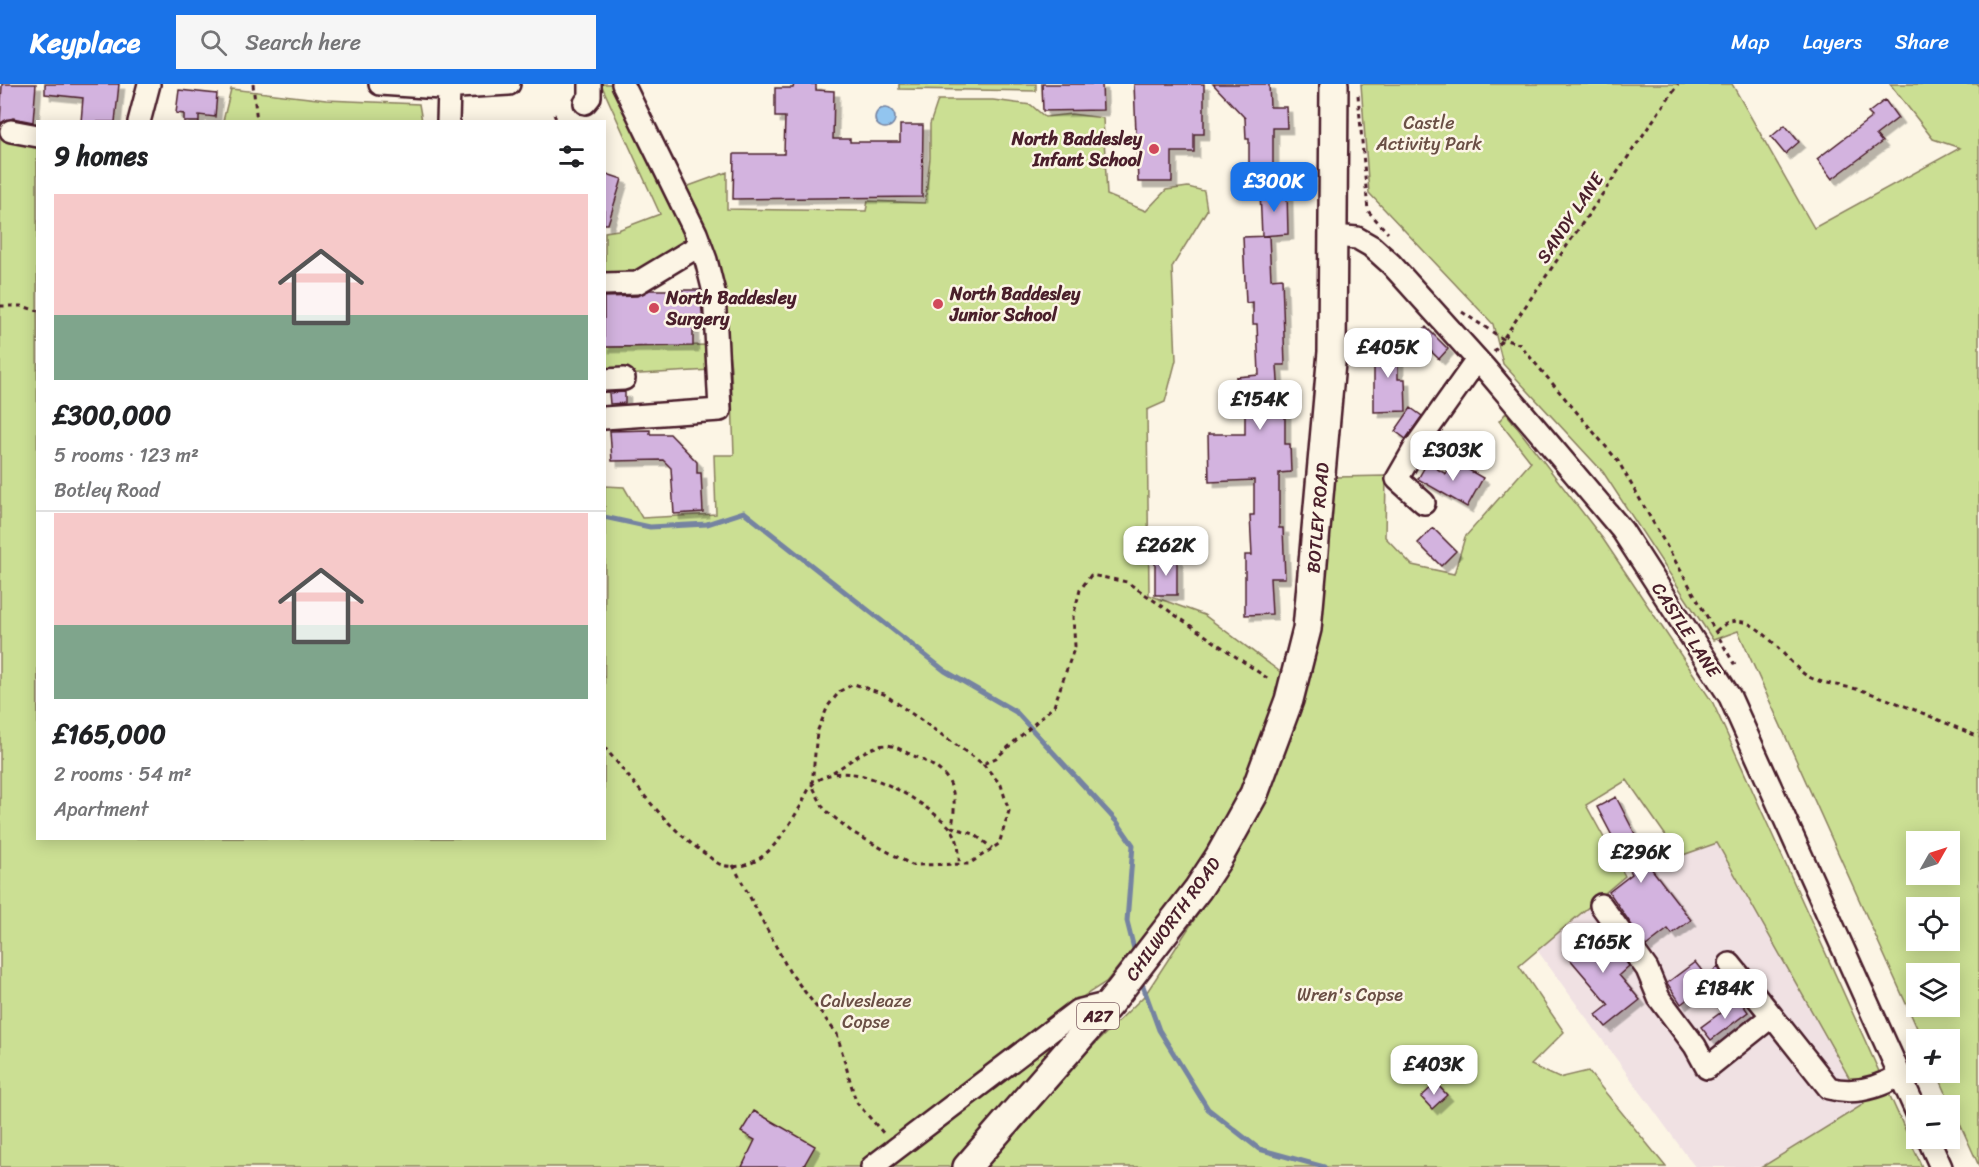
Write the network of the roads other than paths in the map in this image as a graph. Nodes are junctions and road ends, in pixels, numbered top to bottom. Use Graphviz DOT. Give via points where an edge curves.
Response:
graph roads {
  1 [pos="149,84"];
  2 [pos="381,84"];
  3 [pos="509,84"];
  4 [pos="623,84"];
  5 [pos="1334,84"];
  6 [pos="449,88"];
  7 [pos="140,120"];
  8 [pos="447,120"];
  9 [pos="10,132"];
  10 [pos="36,136"];
  11 [pos="1334,236"];
  12 [pos="700,245"];
  13 [pos="606,284"];
  14 [pos="1481,363"];
  15 [pos="606,418"];
  16 [pos="1424,503"];
  17 [pos="1307,629"];
  18 [pos="1601,905"];
  19 [pos="1730,963"];
  20 [pos="1110,1003"];
  21 [pos="1772,1016"];
  22 [pos="1900,1075"];
  23 [pos="1909,1095"];
  24 [pos="1933,1149"];
  25 [pos="872,1167"];
  26 [pos="967,1167"];
  27 [pos="1941,1167"];
  1 -- 7 [label="street"];
  2 -- 6 [label="street"];
  3 -- 6 [label="street"];
  4 -- 12 [label="street"];
  5 -- 11 [label="main road, BOTLEY ROAD / A27"];
  6 -- 8 [label="street"];
  9 -- 10 [label="street"];
  11 -- 14 [label="street, CASTLE LANE" via="1357,238 1371,246"];
  11 -- 17 [label="main road, BOTLEY ROAD / A27" via="1332,352"];
  12 -- 13 [label="street" via="638,283"];
  12 -- 15 [label="street" via="714,292 720,410"];
  14 -- 16 [label="street" via="1454,390 1397,478"];
  14 -- 22 [label="street, CASTLE LANE" via="1622,530 1730,697"];
  17 -- 20 [label="main road, CHILWORTH ROAD / A27" via="1292,689 1262,776 1219,858"];
  18 -- 21 [label="street" via="1647,969 1659,998 1707,1068"];
  19 -- 21 [label="street"];
  20 -- 25 [label="street" via="1077,1011"];
  20 -- 26 [label="main road, CHILWORTH ROAD / A27"];
  21 -- 22 [label="street" via="1829,1088 1855,1091 1884,1084"];
  22 -- 23 [label="street, CASTLE LANE"];
  24 -- 27 [label="street"];
}
